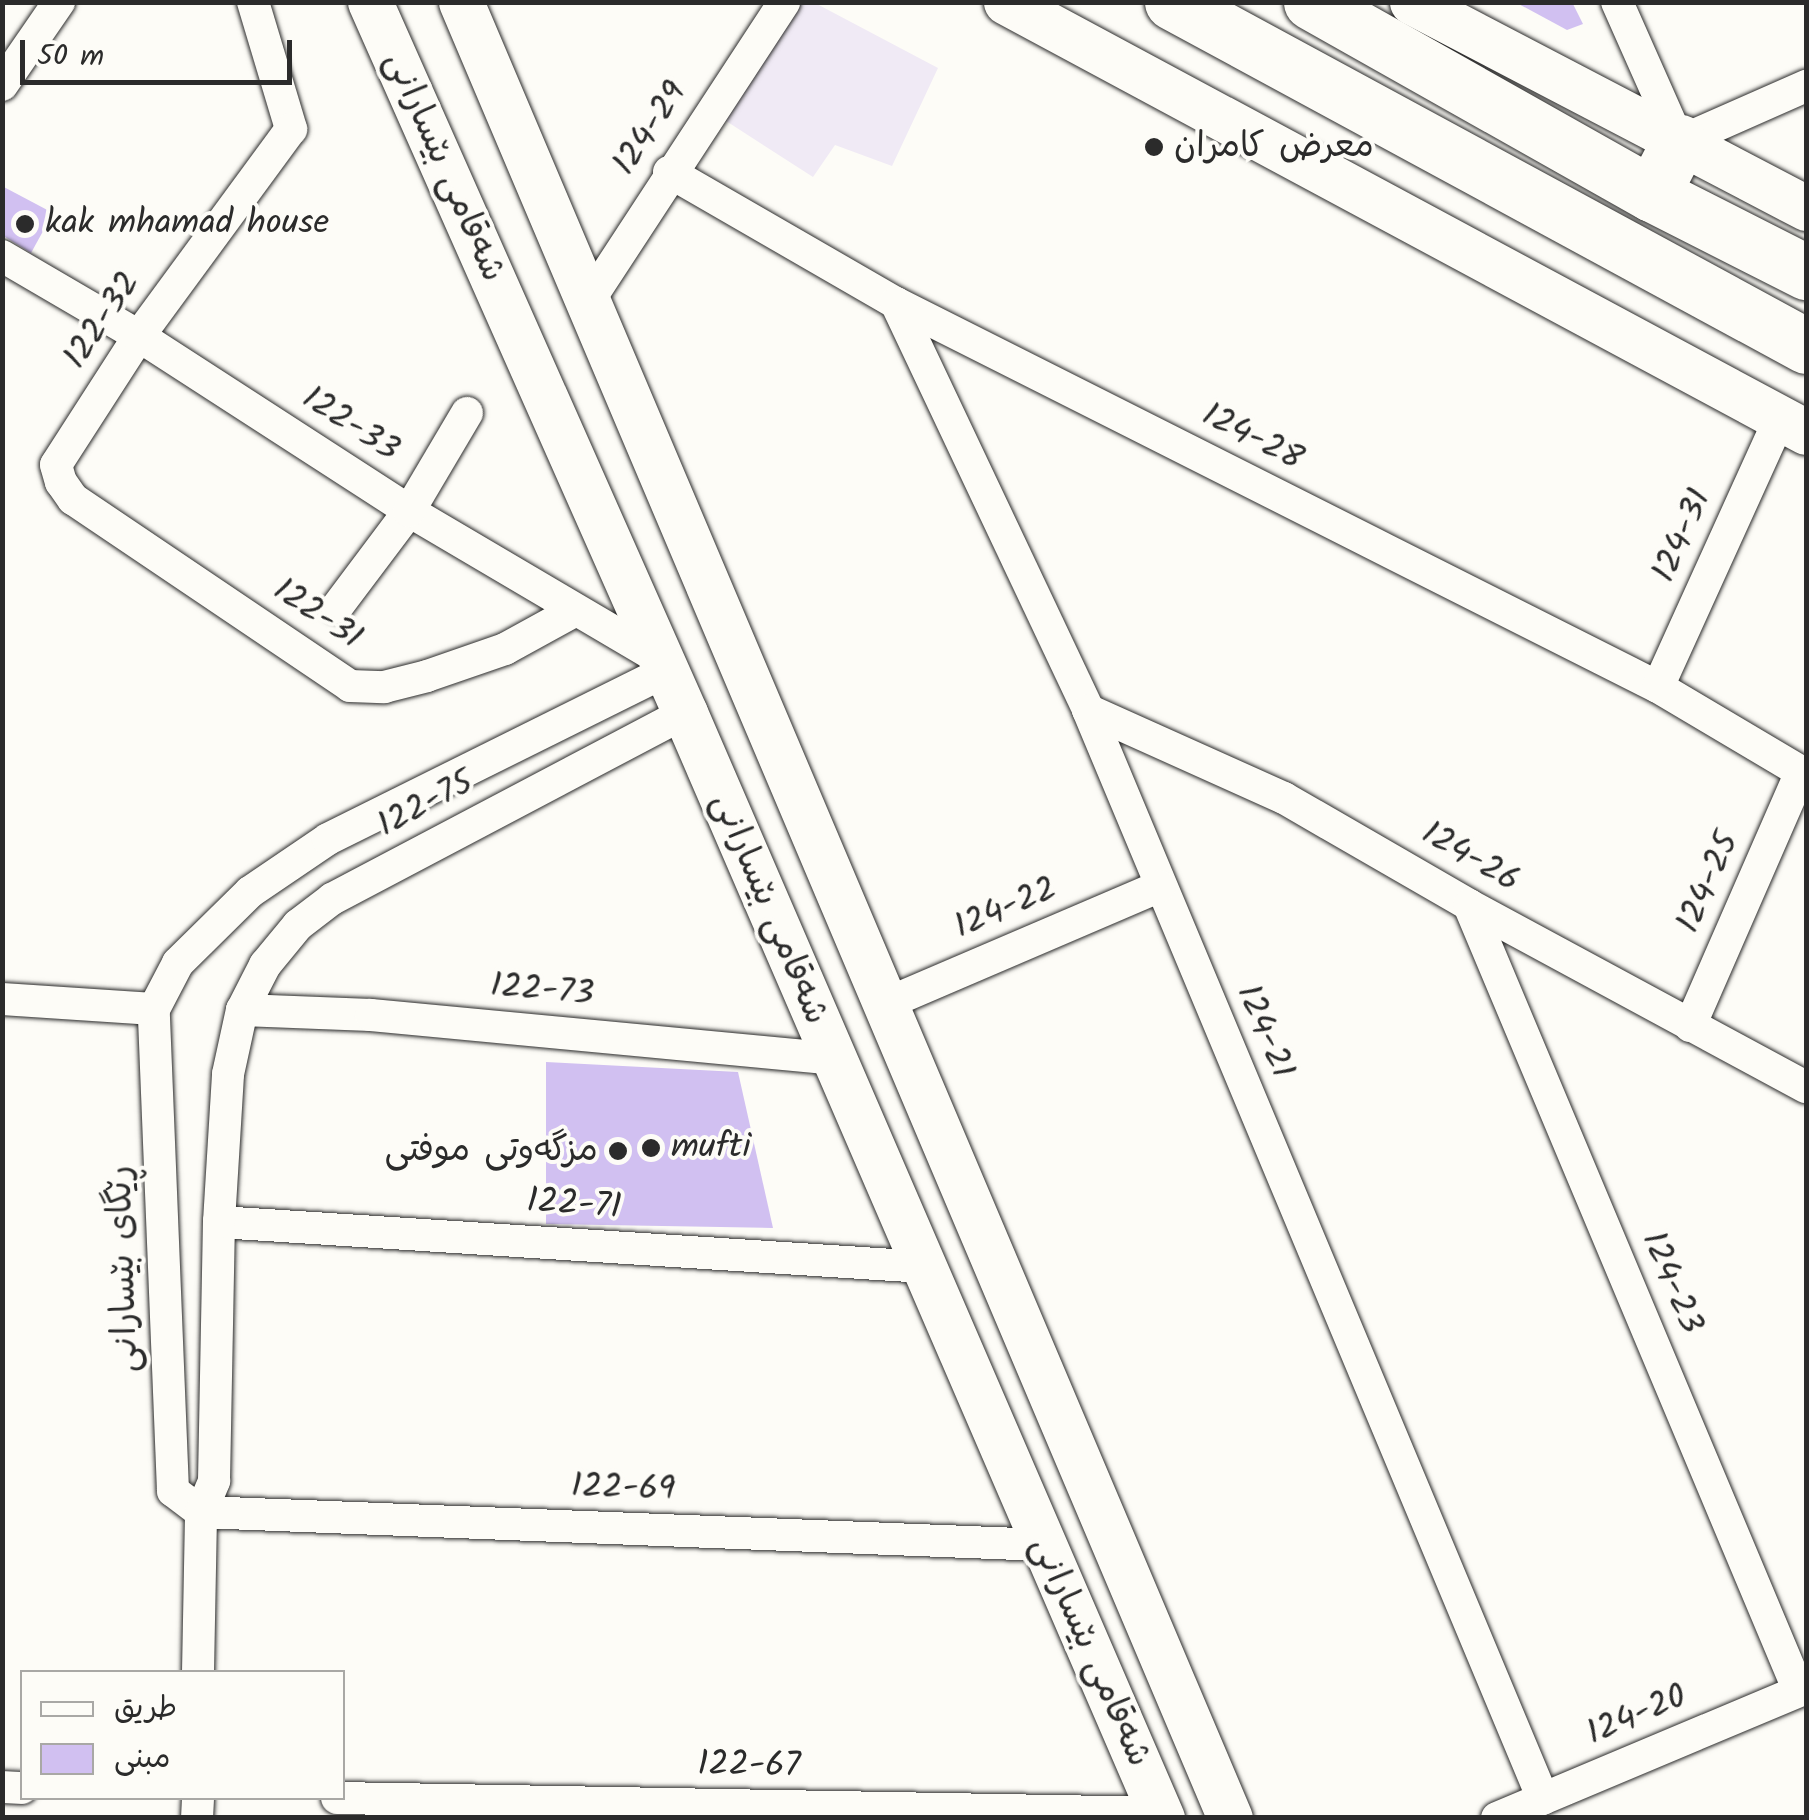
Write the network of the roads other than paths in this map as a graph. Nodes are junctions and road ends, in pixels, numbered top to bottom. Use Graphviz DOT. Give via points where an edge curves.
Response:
graph roads {
  1 [pos="58,2"];
  2 [pos="253,2"];
  3 [pos="370,2"];
  4 [pos="461,2"];
  5 [pos="784,2"];
  6 [pos="1006,2"];
  7 [pos="1172,2"];
  8 [pos="1311,2"];
  9 [pos="1412,2"];
  10 [pos="1617,2"];
  11 [pos="2,85"];
  12 [pos="1806,86"];
  13 [pos="1679,142"];
  14 [pos="670,172"];
  15 [pos="1652,194"];
  16 [pos="1806,208"];
  17 [pos="2,256"];
  18 [pos="1806,272"];
  19 [pos="588,302"];
  20 [pos="896,303"];
  21 [pos="139,336"];
  22 [pos="1806,346"];
  23 [pos="467,413"];
  24 [pos="1793,425"];
  25 [pos="56,465"];
  26 [pos="408,511"];
  27 [pos="337,607"];
  28 [pos="574,611"];
  29 [pos="661,664"];
  30 [pos="1658,687"];
  31 [pos="1088,710"];
  32 [pos="685,713"];
  33 [pos="1804,773"];
  34 [pos="1160,886"];
  35 [pos="1469,905"];
  36 [pos="2,999"];
  37 [pos="884,1004"];
  38 [pos="154,1009"];
  39 [pos="242,1010"];
  40 [pos="1690,1026"];
  41 [pos="834,1059"];
  42 [pos="1806,1087"];
  43 [pos="219,1222"];
  44 [pos="924,1268"];
  45 [pos="200,1512"];
  46 [pos="1043,1545"];
  47 [pos="198,1670"];
  48 [pos="1803,1690"];
  49 [pos="345,1799"];
  50 [pos="1543,1799"];
  51 [pos="485,1810"];
  52 [pos="1161,1815"];
  53 [pos="1230,1818"];
  54 [pos="1497,1818"];
  1 -- 11 [label="street"];
  2 -- 21 [label="street, 122-32" via="291,129"];
  3 -- 29 [label="main road, شەقامی بێسارانی"];
  4 -- 19 [label="main road, شەقامی بێسارانی"];
  5 -- 14 [label="street, 124-29"];
  6 -- 24 [label="main road"];
  7 -- 22 [label="highway"];
  8 -- 15 [label="highway"];
  9 -- 13 [label="main road"];
  10 -- 13 [label="street"];
  12 -- 13 [label="street"];
  13 -- 15 [label="highway"];
  13 -- 16 [label="main road"];
  14 -- 19 [label="street, 124-29"];
  14 -- 20 [label="street, 124-28"];
  15 -- 18 [label="highway"];
  17 -- 21 [label="street, 122-33"];
  19 -- 37 [label="main road, شەقامی بێسارانی"];
  20 -- 30 [label="street, 124-28"];
  20 -- 31 [label="street, 124-21"];
  21 -- 25 [label="street, 122-32"];
  21 -- 26 [label="street, 122-33"];
  23 -- 26 [label="street"];
  24 -- 30 [label="street, 124-31"];
  25 -- 28 [label="street, 122-31" via="73,499 350,686 384,688 428,676 506,649"];
  26 -- 27 [label="street"];
  26 -- 28 [label="street, 122-33"];
  28 -- 29 [label="street, 122-33"];
  29 -- 32 [label="main road, شەقامی بێسارانی"];
  29 -- 38 [label="street" via="328,839 250,892 178,963"];
  30 -- 33 [label="street, 124-28"];
  31 -- 34 [label="street, 124-21"];
  31 -- 35 [label="street, 124-26" via="1284,798"];
  32 -- 39 [label="street, 122-75" via="332,899 298,924 265,965"];
  32 -- 41 [label="main road, شەقامی بێسارانی"];
  33 -- 40 [label="street, 124-25"];
  34 -- 37 [label="street, 124-22"];
  34 -- 50 [label="street, 124-21"];
  35 -- 40 [label="street, 124-26"];
  35 -- 48 [label="street, 124-23"];
  36 -- 38 [label="street"];
  37 -- 53 [label="main road, شەقامی بێسارانی"];
  38 -- 45 [label="street, ڕێگای بێسارانی" via="173,1491"];
  39 -- 41 [label="street, 122-73" via="371,1015"];
  39 -- 43 [label="street" via="228,1074"];
  40 -- 42 [label="street, 124-26"];
  41 -- 44 [label="main road, شەقامی بێسارانی"];
  43 -- 44 [label="street, 122-71"];
  43 -- 45 [label="street" via="214,1480"];
  44 -- 46 [label="main road, شەقامی بێسارانی"];
  45 -- 46 [label="street, 122-69"];
  45 -- 47 [label="street"];
  46 -- 52 [label="main road, شەقامی بێسارانی"];
  48 -- 50 [label="street, 124-20"];
  49 -- 51 [label="street, 122-67"];
  50 -- 54 [label="street, 124-20"];
  51 -- 52 [label="street, 122-67"];
}
